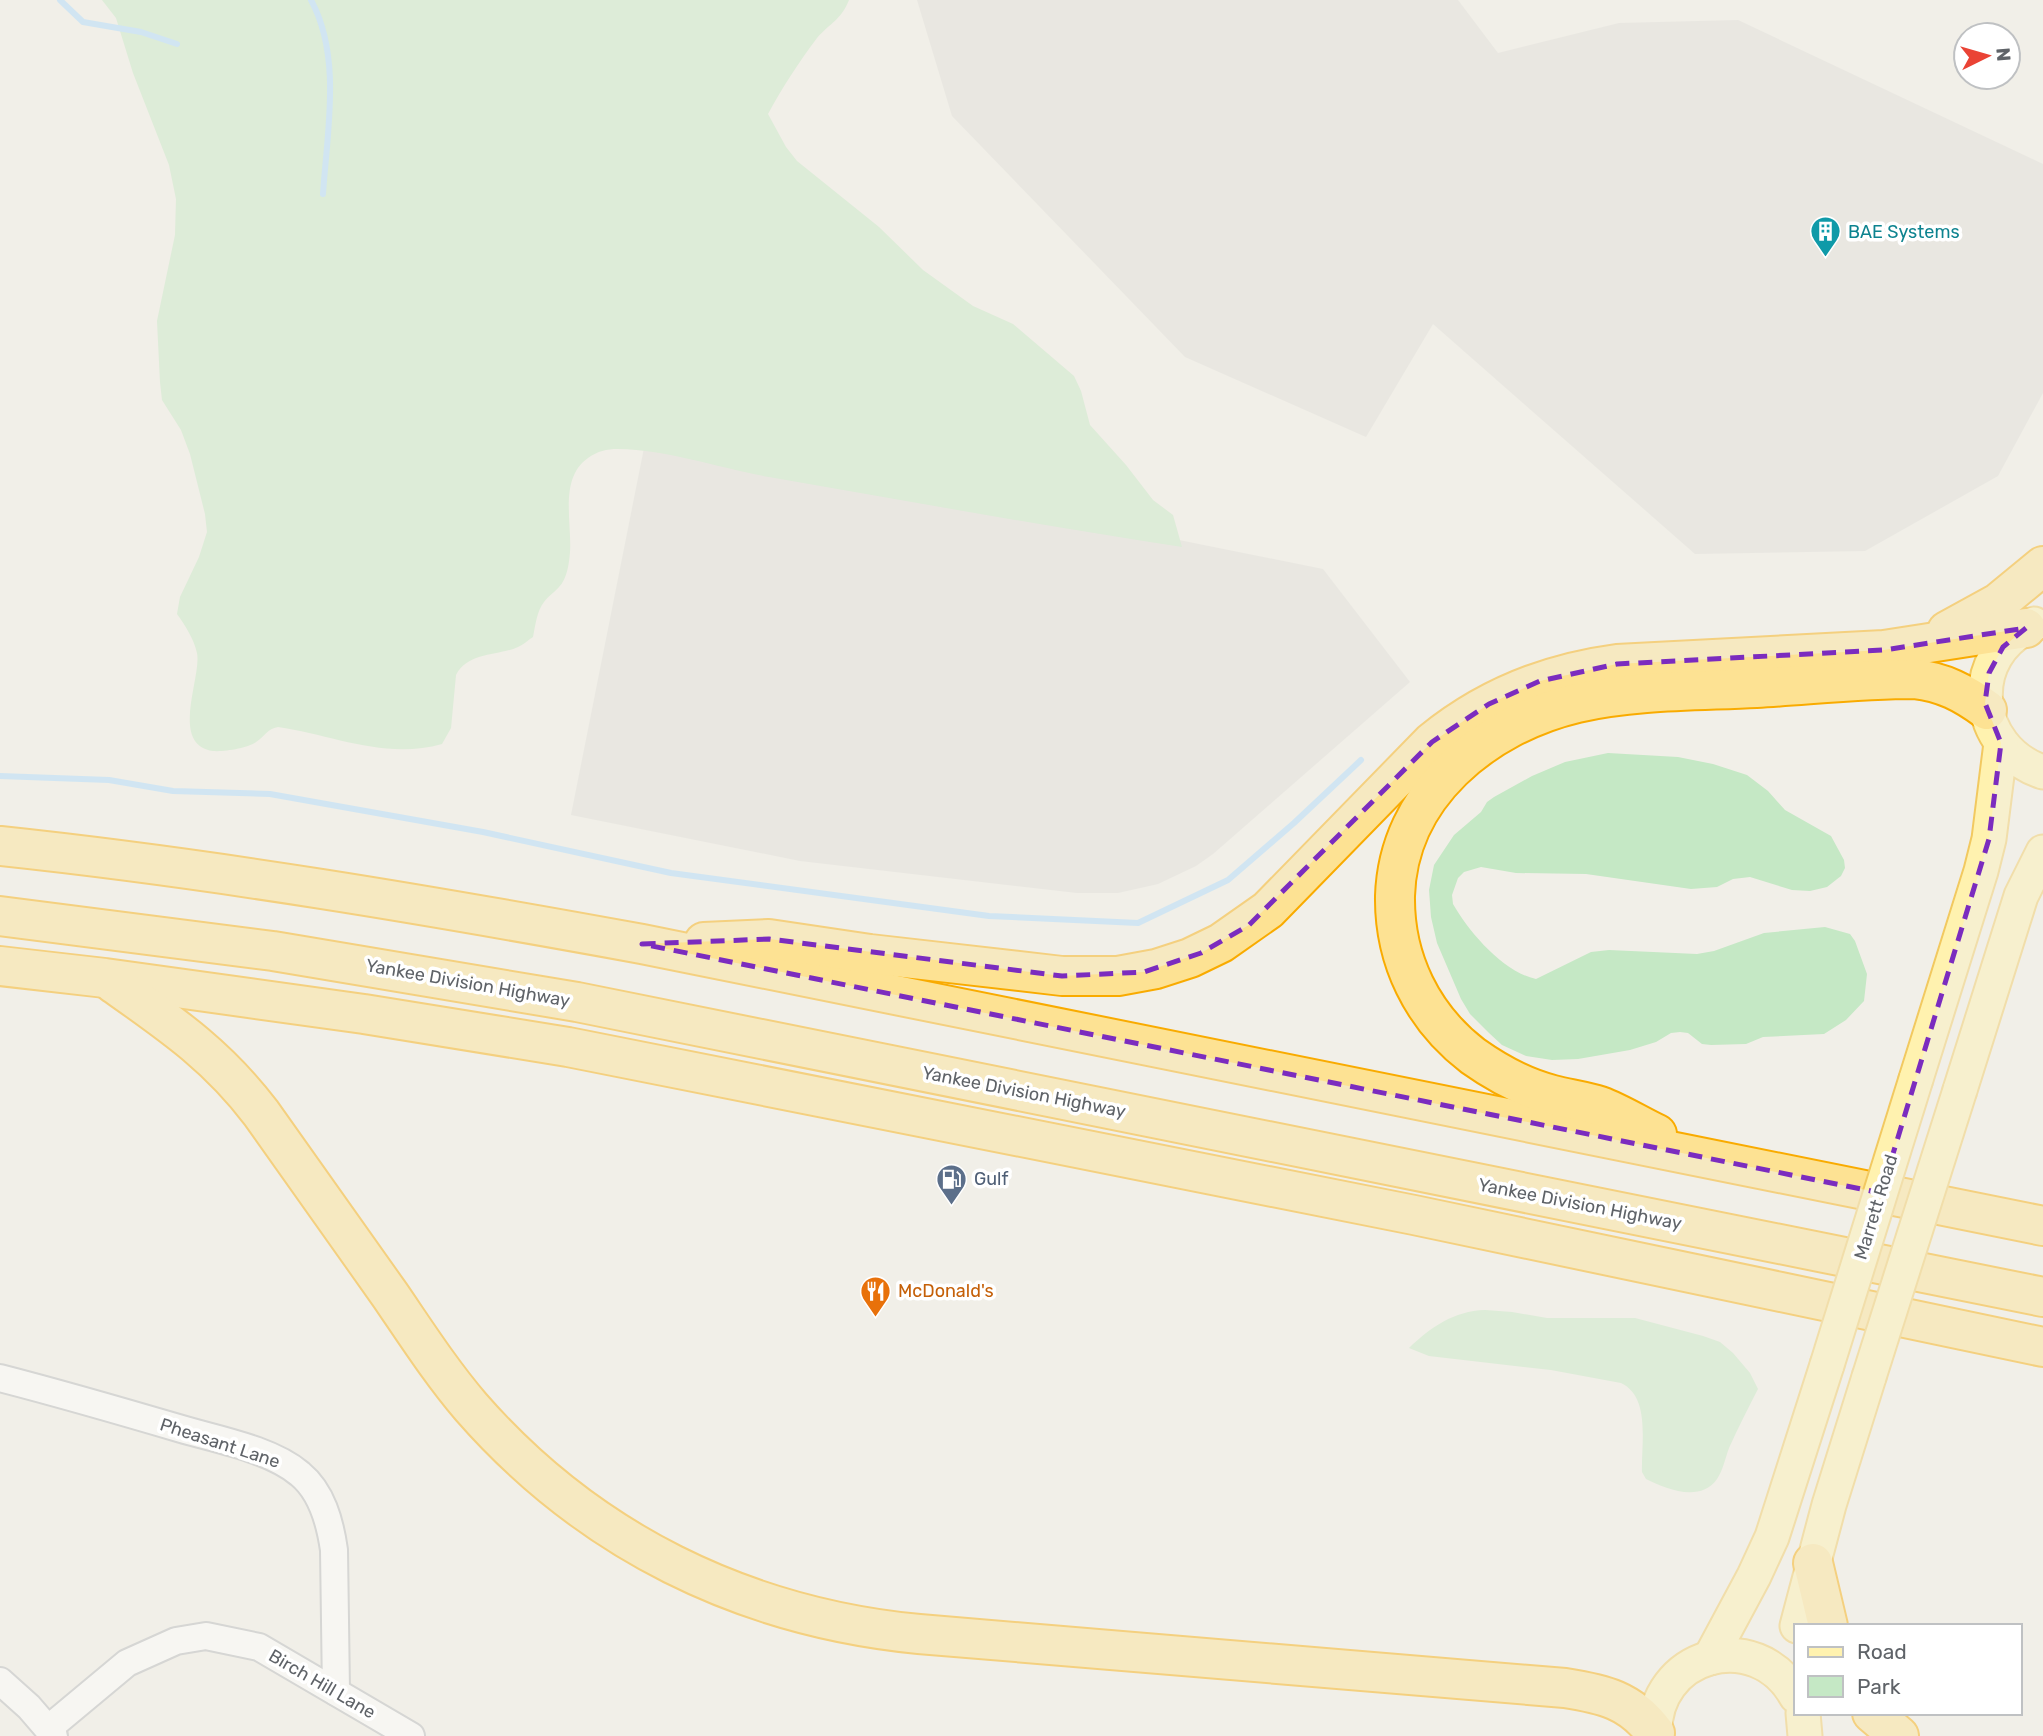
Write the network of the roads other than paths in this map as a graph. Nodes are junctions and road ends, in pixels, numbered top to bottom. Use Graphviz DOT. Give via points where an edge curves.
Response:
graph roads {
  1 [pos="2043,566"];
  2 [pos="2035,624"];
  3 [pos="1896,649"];
  4 [pos="1994,727"];
  5 [pos="2043,772"];
  6 [pos="0,846"];
  7 [pos="2043,852"];
  8 [pos="0,916"];
  9 [pos="642,944"];
  10 [pos="0,966"];
  11 [pos="105,978"];
  12 [pos="1706,1158"];
  13 [pos="2043,1226"];
  14 [pos="2043,1297"];
  15 [pos="2043,1347"];
  16 [pos="0,1378"];
  17 [pos="1813,1563"];
  18 [pos="1797,1624"];
  19 [pos="1828,1624"];
  20 [pos="1710,1658"];
  21 [pos="0,1681"];
  22 [pos="336,1692"];
  23 [pos="1794,1694"];
  24 [pos="1800,1715"];
  25 [pos="1874,1715"];
  26 [pos="52,1732"];
  27 [pos="1655,1734"];
  28 [pos="411,1736"];
  29 [pos="1805,1736"];
  30 [pos="1899,1736"];
  1 -- 3 [label="highway" via="2014,592 1966,623"];
  2 -- 3 [label="highway"];
  2 -- 4 [label="main road, Marrett Road" via="2003,647 1995,659 1986,688"];
  3 -- 9 [label="highway" via="1608,665 1558,675 1507,694 1457,722 1424,749 1249,926 1200,953 1144,972 1062,976 769,939"];
  4 -- 5 [label="main road" via="2014,757"];
  4 -- 12 [label="highway" via="1955,689 1914,679 1600,699 1555,709 1498,735 1451,769 1423,803 1402,852 1396,922 1409,976 1438,1021 1475,1057 1517,1082 1600,1106"];
  4 -- 20 [label="main road, Marrett Road, bridge" via="1991,827 1981,871 1772,1537"];
  6 -- 9 [label="highway" via="300,884"];
  7 -- 17 [label="main road, bridge" via="2021,896"];
  8 -- 14 [label="highway, Yankee Division Highway" via="273,951 565,1000"];
  9 -- 12 [label="highway"];
  10 -- 11 [label="highway"];
  11 -- 15 [label="highway" via="568,1047 1413,1215"];
  11 -- 27 [label="highway" via="187,1035 235,1081 452,1383 503,1440 578,1506 695,1576 794,1612 878,1630 1566,1688 1620,1702 1644,1718"];
  12 -- 13 [label="highway"];
  16 -- 22 [label="street, Pheasant Lane" via="229,1443 274,1458 302,1475 320,1500 331,1528"];
  17 -- 18 [label="main road"];
  17 -- 19 [label="highway"];
  20 -- 23 [label="main road" via="1729,1655 1758,1660 1782,1676"];
  20 -- 27 [label="main road" via="1687,1668 1666,1690"];
  21 -- 26 [label="street"];
  22 -- 26 [label="street, Birch Hill Lane" via="259,1647 206,1636 176,1641 127,1663"];
  22 -- 28 [label="street, Birch Hill Lane"];
  24 -- 29 [label="main road"];
  25 -- 30 [label="highway"];
}
